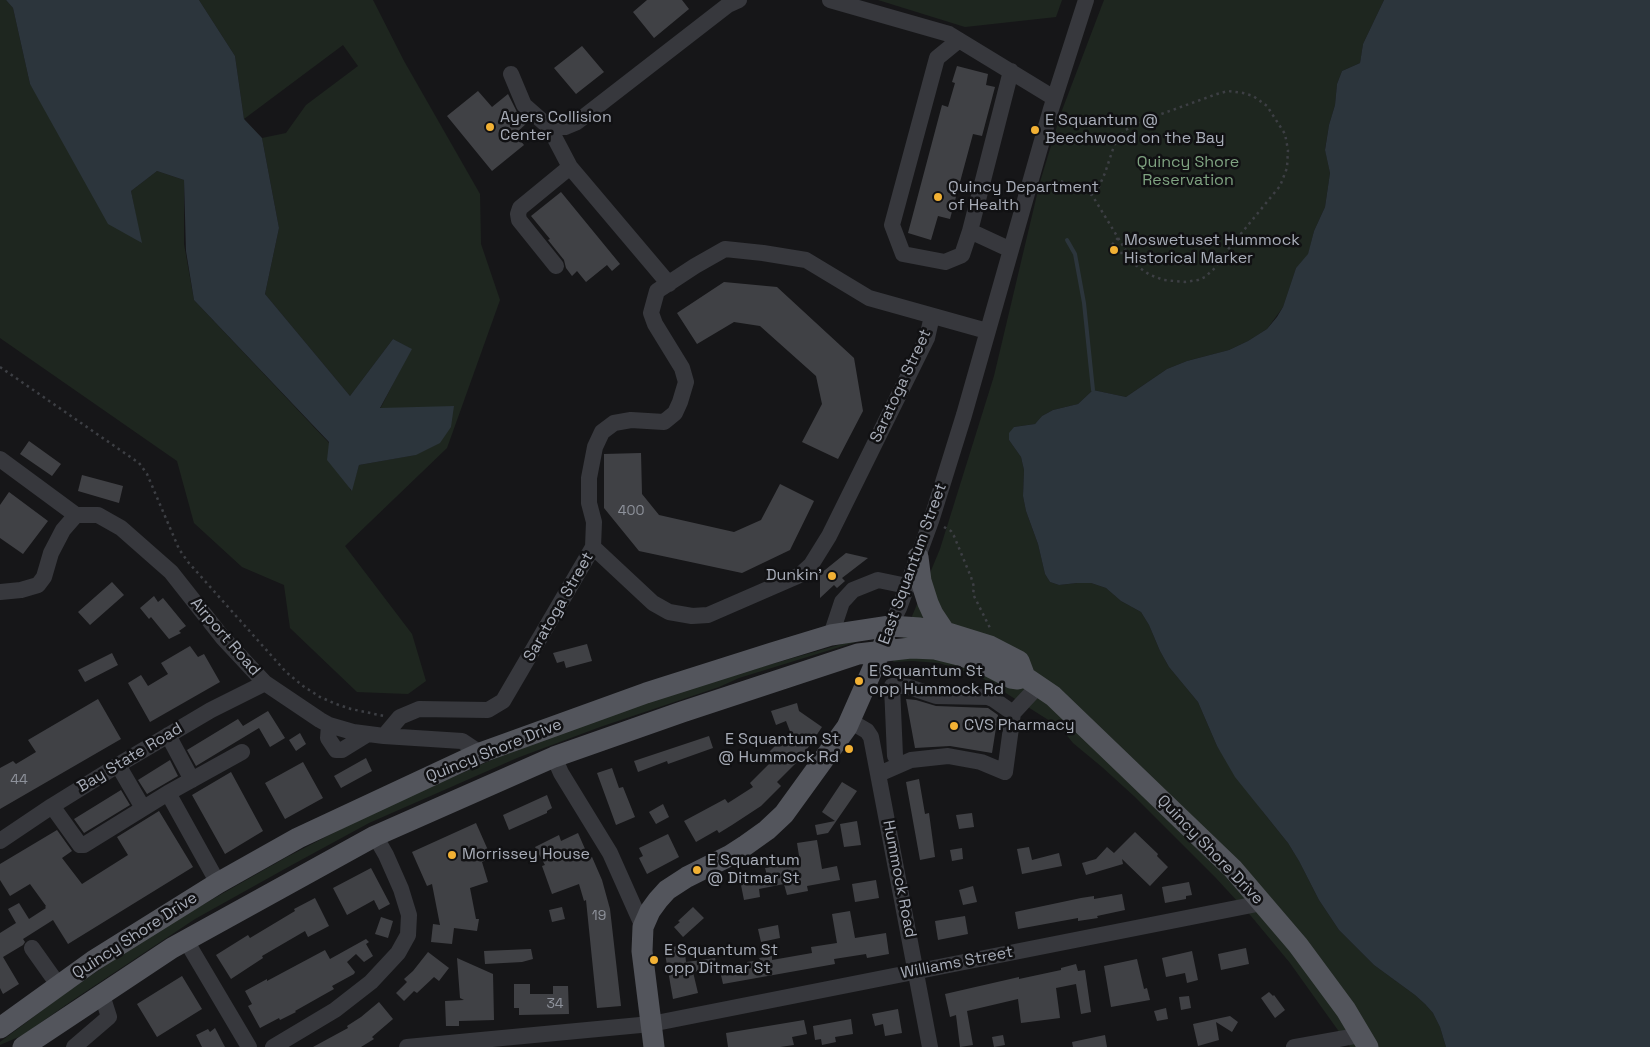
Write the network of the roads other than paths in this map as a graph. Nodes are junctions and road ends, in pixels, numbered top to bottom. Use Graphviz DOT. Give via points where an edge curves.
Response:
graph roads {
  1 [pos="739,0"];
  2 [pos="830,0"];
  3 [pos="1086,0"];
  4 [pos="958,40"];
  5 [pos="1011,71"];
  6 [pos="511,74"];
  7 [pos="1054,98"];
  8 [pos="549,127"];
  9 [pos="570,167"];
  10 [pos="970,231"];
  11 [pos="1010,250"];
  12 [pos="556,266"];
  13 [pos="669,284"];
  14 [pos="932,316"];
  15 [pos="987,331"];
  16 [pos="0,459"];
  17 [pos="76,515"];
  18 [pos="594,547"];
  19 [pos="918,557"];
  20 [pos="907,586"];
  21 [pos="0,592"];
  22 [pos="890,626"];
  23 [pos="945,632"];
  24 [pos="831,635"];
  25 [pos="882,650"];
  26 [pos="1032,682"];
  27 [pos="264,683"];
  28 [pos="1014,713"];
  29 [pos="850,720"];
  30 [pos="329,725"];
  31 [pos="168,735"];
  32 [pos="376,735"];
  33 [pos="242,752"];
  34 [pos="874,752"];
  35 [pos="480,753"];
  36 [pos="554,757"];
  37 [pos="903,758"];
  38 [pos="118,765"];
  39 [pos="879,774"];
  40 [pos="192,780"];
  41 [pos="168,793"];
  42 [pos="52,806"];
  43 [pos="144,808"];
  44 [pos="375,836"];
  45 [pos="0,841"];
  46 [pos="218,883"];
  47 [pos="1262,903"];
  48 [pos="643,927"];
  49 [pos="187,939"];
  50 [pos="32,948"];
  51 [pos="916,971"];
  52 [pos="59,986"];
  53 [pos="102,994"];
  54 [pos="651,1024"];
  55 [pos="0,1028"];
  56 [pos="1365,1041"];
  57 [pos="23,1047"];
  58 [pos="74,1047"];
  59 [pos="249,1047"];
  60 [pos="273,1047"];
  61 [pos="407,1047"];
  62 [pos="654,1047"];
  63 [pos="930,1047"];
  64 [pos="1294,1047"];
  1 -- 8 [label="street" via="728,5 577,122 566,127"];
  2 -- 4 [label="street" via="949,34"];
  3 -- 7 [label="street, East Squantum Street"];
  4 -- 5 [label="street"];
  4 -- 10 [label="street" via="937,58 892,225 904,254 945,262 962,255"];
  5 -- 7 [label="street"];
  5 -- 10 [label="street"];
  6 -- 8 [label="street" via="524,104"];
  7 -- 11 [label="street, East Squantum Street"];
  8 -- 9 [label="street"];
  9 -- 12 [label="street" via="520,208 518,214 519,220"];
  9 -- 13 [label="street"];
  10 -- 11 [label="street"];
  11 -- 15 [label="street, East Squantum Street"];
  13 -- 14 [label="street" via="725,249 762,253 806,260 869,298"];
  13 -- 18 [label="street" via="657,291 651,313 682,368 686,382 674,413 664,422 631,420 614,423 602,432 595,447 589,478"];
  14 -- 15 [label="street"];
  14 -- 18 [label="street, Saratoga Street" via="927,338 829,536 811,565 800,575 708,615 692,616 669,612 653,603"];
  15 -- 19 [label="street, East Squantum Street" via="964,415"];
  16 -- 17 [label="street"];
  17 -- 21 [label="street" via="63,530 38,585"];
  17 -- 27 [label="street, Airport Road" via="98,515 143,545 171,572 223,638"];
  18 -- 32 [label="street, Saratoga Street" via="504,701 488,710 419,710 400,717"];
  19 -- 20 [label="street, East Squantum Street"];
  19 -- 23 [label="main road" via="928,603"];
  20 -- 22 [label="street, East Squantum Street"];
  20 -- 24 [label="street" via="878,580 853,590 842,602"];
  22 -- 23 [label="main road, Quincy Shore Drive"];
  22 -- 24 [label="main road, Quincy Shore Drive"];
  22 -- 25 [label="main road, East Squantum Street"];
  23 -- 26 [label="main road, Quincy Shore Drive" via="990,646 1019,661"];
  24 -- 35 [label="main road, Quincy Shore Drive" via="646,693"];
  25 -- 26 [label="main road, Quincy Shore Drive" via="935,649 986,665 1011,678"];
  25 -- 29 [label="main road, East Squantum Street"];
  25 -- 36 [label="main road, Quincy Shore Drive" via="858,654"];
  26 -- 28 [label="street"];
  26 -- 47 [label="main road, Quincy Shore Drive" via="1053,696 1202,839"];
  27 -- 30 [label="street, Airport Road"];
  27 -- 31 [label="street, Bay State Road"];
  28 -- 37 [label="street" via="1005,772 981,762 948,756"];
  28 -- 37 [label="street" via="988,697 936,696 906,686 892,686"];
  29 -- 34 [label="street, Hummock Road" via="867,731"];
  29 -- 48 [label="main road, East Squantum Street" via="784,814 768,830 667,890 650,911"];
  30 -- 32 [label="street, Airport Road"];
  30 -- 32 [label="street" via="328,738 336,750"];
  31 -- 38 [label="street, Bay State Road"];
  31 -- 40 [label="street"];
  32 -- 35 [label="street, Airport Road" via="462,741"];
  33 -- 40 [label="street"];
  34 -- 37 [label="street"];
  34 -- 39 [label="street, Hummock Road"];
  35 -- 46 [label="main road, Quincy Shore Drive" via="298,838"];
  36 -- 44 [label="main road, Quincy Shore Drive"];
  36 -- 48 [label="street" via="610,853"];
  37 -- 39 [label="street"];
  38 -- 42 [label="street, Bay State Road"];
  38 -- 43 [label="street"];
  39 -- 51 [label="street, Hummock Road"];
  40 -- 41 [label="street"];
  41 -- 43 [label="street"];
  41 -- 46 [label="street"];
  42 -- 43 [label="street" via="80,845"];
  42 -- 45 [label="street, Bay State Road"];
  44 -- 49 [label="main road, Quincy Shore Drive"];
  44 -- 60 [label="street" via="401,889 409,915 408,935 398,953 371,982 335,1010"];
  46 -- 52 [label="main road, Quincy Shore Drive"];
  47 -- 51 [label="street, Williams Street"];
  47 -- 56 [label="main road, Quincy Shore Drive" via="1318,971"];
  48 -- 54 [label="main road, East Squantum Street" via="643,968"];
  49 -- 53 [label="main road, Quincy Shore Drive"];
  49 -- 59 [label="street"];
  50 -- 52 [label="street"];
  51 -- 54 [label="street, Williams Street"];
  51 -- 63 [label="street, Hummock Road"];
  52 -- 55 [label="main road, Quincy Shore Drive"];
  53 -- 57 [label="main road, Quincy Shore Drive"];
  53 -- 58 [label="street" via="109,1017"];
  54 -- 61 [label="street, Williams Street"];
  54 -- 62 [label="main road, East Squantum Street"];
  56 -- 64 [label="street"];
}
